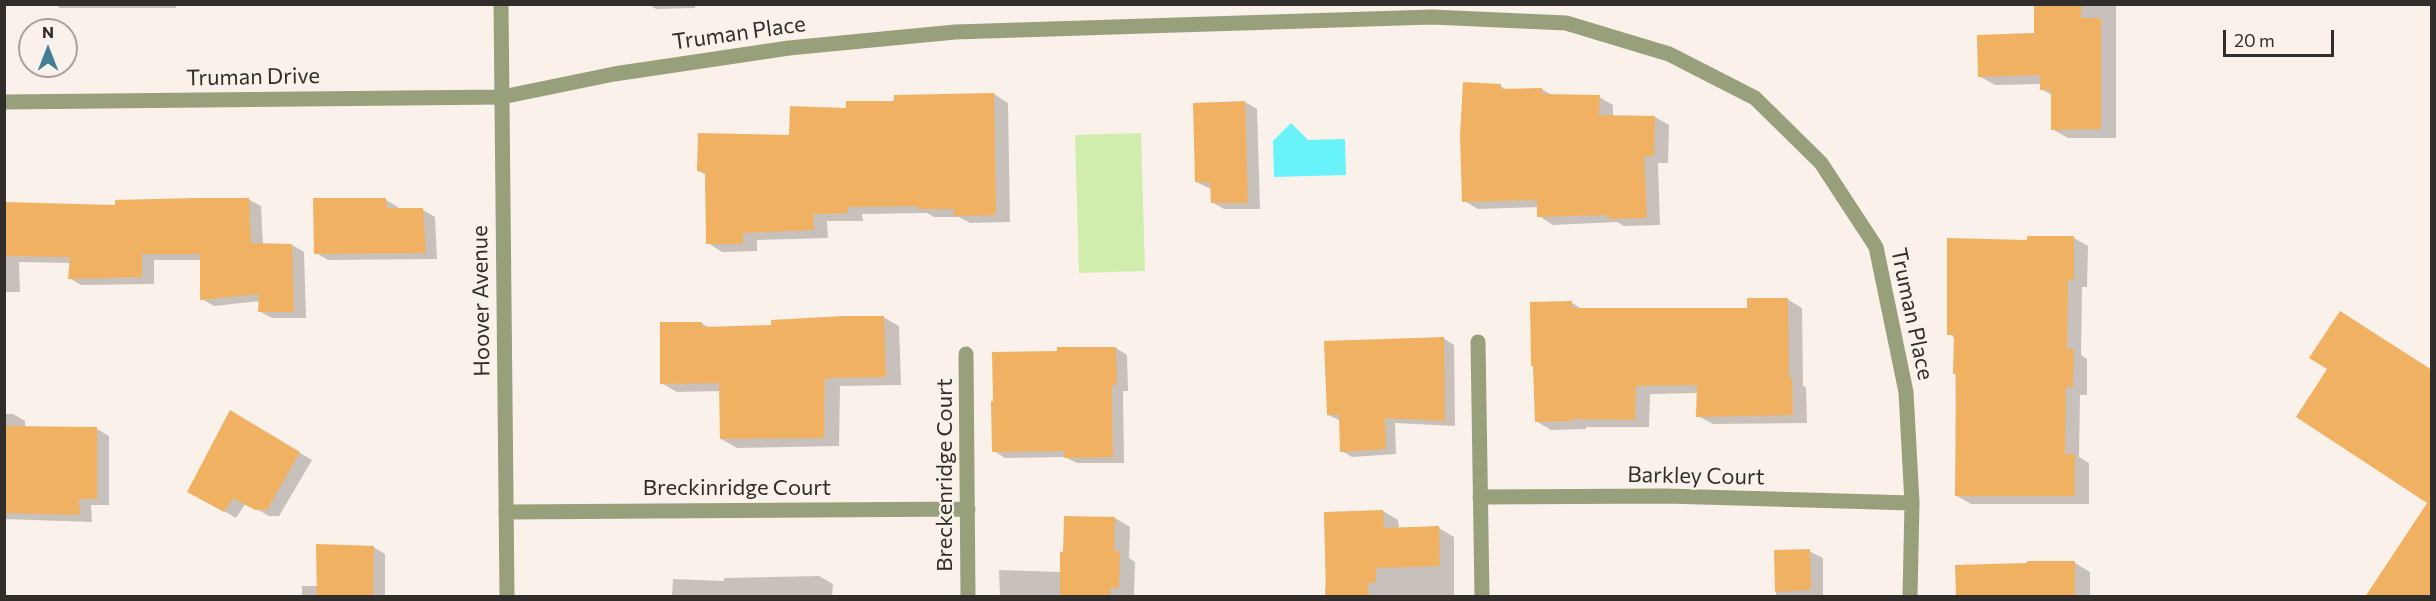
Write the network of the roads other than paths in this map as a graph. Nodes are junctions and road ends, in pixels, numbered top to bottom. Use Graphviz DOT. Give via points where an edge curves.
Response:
graph roads {
  1 [pos="501,4"];
  2 [pos="502,97"];
  3 [pos="4,102"];
  4 [pos="1478,342"];
  5 [pos="966,354"];
  6 [pos="1480,497"];
  7 [pos="1912,503"];
  8 [pos="968,509"];
  9 [pos="506,512"];
  10 [pos="507,597"];
  11 [pos="968,597"];
  12 [pos="1482,597"];
  13 [pos="1910,597"];
  1 -- 2 [label="street, Hoover Avenue"];
  2 -- 3 [label="street, Truman Drive"];
  2 -- 7 [label="street, Truman Place" via="614,74 765,51 956,32 1432,17 1566,23 1670,54 1755,98 1821,163 1876,247 1906,392"];
  2 -- 9 [label="street, Hoover Avenue"];
  4 -- 6 [label="street"];
  5 -- 8 [label="street, Breckenridge Court"];
  6 -- 7 [label="street, Barkley Court" via="1666,496"];
  6 -- 12 [label="street"];
  7 -- 13 [label="street, Truman Place"];
  8 -- 9 [label="street, Breckinridge Court"];
  8 -- 11 [label="street, Breckenridge Court"];
  9 -- 10 [label="street, Hoover Avenue"];
}
